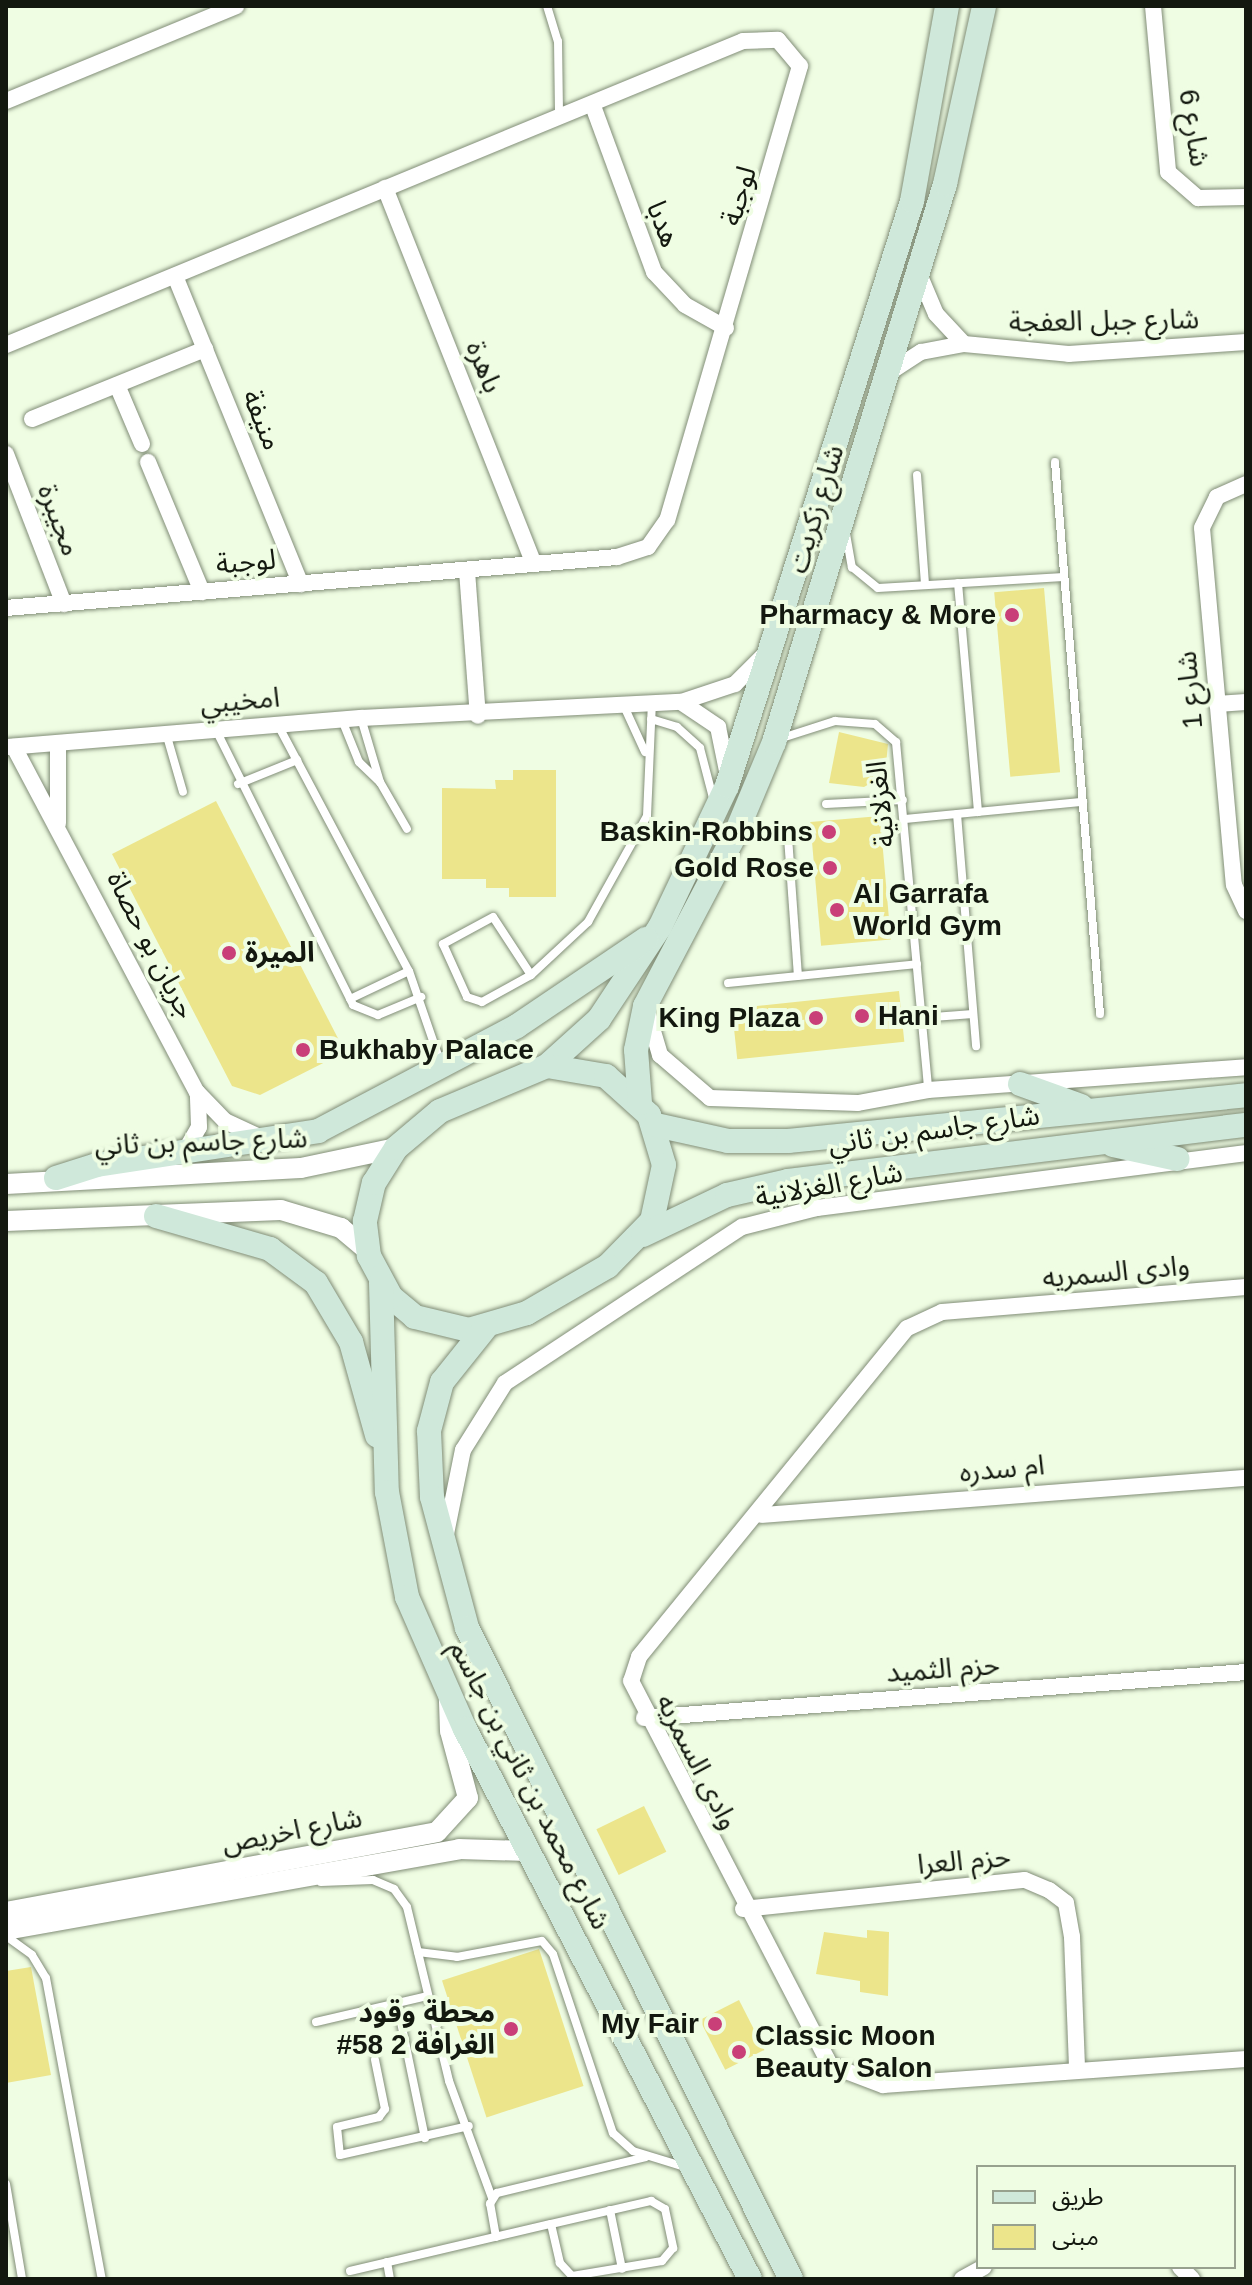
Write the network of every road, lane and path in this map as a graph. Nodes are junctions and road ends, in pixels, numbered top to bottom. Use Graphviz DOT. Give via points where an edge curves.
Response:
graph roads {
  1 [pos="236,6"];
  2 [pos="547,6"];
  3 [pos="947,6"];
  4 [pos="984,6"];
  5 [pos="1153,6"];
  6 [pos="6,101"];
  7 [pos="593,106"];
  8 [pos="559,120"];
  9 [pos="385,188"];
  10 [pos="1246,197"];
  11 [pos="919,274"];
  12 [pos="175,276"];
  13 [pos="726,328"];
  14 [pos="1246,342"];
  15 [pos="964,344"];
  16 [pos="6,345"];
  17 [pos="205,349"];
  18 [pos="890,372"];
  19 [pos="117,385"];
  20 [pos="32,419"];
  21 [pos="142,444"];
  22 [pos="6,454"];
  23 [pos="148,462"];
  24 [pos="1055,462"];
  25 [pos="917,475"];
  26 [pos="1246,484"];
  27 [pos="844,521"];
  28 [pos="534,564"];
  29 [pos="467,571"];
  30 [pos="1064,577"];
  31 [pos="958,583"];
  32 [pos="301,584"];
  33 [pos="925,585"];
  34 [pos="202,592"];
  35 [pos="64,604"];
  36 [pos="6,608"];
  37 [pos="777,638"];
  38 [pos="681,702"];
  39 [pos="1246,702"];
  40 [pos="623,704"];
  41 [pos="1217,704"];
  42 [pos="652,710"];
  43 [pos="478,716"];
  44 [pos="361,718"];
  45 [pos="342,719"];
  46 [pos="278,724"];
  47 [pos="216,729"];
  48 [pos="166,733"];
  49 [pos="774,742"];
  50 [pos="58,743"];
  51 [pos="10,747"];
  52 [pos="645,752"];
  53 [pos="297,760"];
  54 [pos="380,782"];
  55 [pos="238,784"];
  56 [pos="727,786"];
  57 [pos="183,792"];
  58 [pos="903,800"];
  59 [pos="1083,802"];
  60 [pos="826,804"];
  61 [pos="978,812"];
  62 [pos="714,814"];
  63 [pos="957,814"];
  64 [pos="905,819"];
  65 [pos="58,823"];
  66 [pos="407,829"];
  67 [pos="788,837"];
  68 [pos="1246,911"];
  69 [pos="660,927"];
  70 [pos="917,964"];
  71 [pos="409,971"];
  72 [pos="531,975"];
  73 [pos="798,976"];
  74 [pos="728,983"];
  75 [pos="421,997"];
  76 [pos="350,999"];
  77 [pos="645,1006"];
  78 [pos="973,1014"];
  79 [pos="1100,1014"];
  80 [pos="920,1018"];
  81 [pos="976,1046"];
  82 [pos="547,1066"];
  83 [pos="1246,1067"];
  84 [pos="442,1068"];
  85 [pos="1020,1084"];
  86 [pos="928,1090"];
  87 [pos="197,1092"];
  88 [pos="1246,1095"];
  89 [pos="640,1103"];
  90 [pos="1091,1109"];
  91 [pos="656,1125"];
  92 [pos="1246,1125"];
  93 [pos="287,1139"];
  94 [pos="1088,1139"];
  95 [pos="396,1148"];
  96 [pos="184,1153"];
  97 [pos="1246,1153"];
  98 [pos="1178,1159"];
  99 [pos="56,1178"];
  100 [pos="6,1184"];
  101 [pos="156,1216"];
  102 [pos="6,1221"];
  103 [pos="641,1236"];
  104 [pos="368,1251"];
  105 [pos="381,1283"];
  106 [pos="1246,1287"];
  107 [pos="486,1327"];
  108 [pos="385,1461"];
  109 [pos="1246,1478"];
  110 [pos="762,1515"];
  111 [pos="444,1551"];
  112 [pos="1246,1672"];
  113 [pos="449,1696"];
  114 [pos="644,1718"];
  115 [pos="527,1851"];
  116 [pos="297,1879"];
  117 [pos="743,1909"];
  118 [pos="6,1912"];
  119 [pos="6,1933"];
  120 [pos="418,1952"];
  121 [pos="428,1996"];
  122 [pos="397,2003"];
  123 [pos="316,2022"];
  124 [pos="1246,2059"];
  125 [pos="375,2060"];
  126 [pos="1077,2068"];
  127 [pos="469,2126"];
  128 [pos="425,2138"];
  129 [pos="647,2156"];
  130 [pos="692,2169"];
  131 [pos="6,2184"];
  132 [pos="492,2198"];
  133 [pos="610,2210"];
  134 [pos="551,2224"];
  135 [pos="496,2237"];
  136 [pos="387,2262"];
  137 [pos="622,2269"];
  138 [pos="980,2269"];
  139 [pos="350,2271"];
  140 [pos="22,2279"];
  141 [pos="102,2279"];
  142 [pos="390,2279"];
  143 [pos="750,2279"];
  144 [pos="791,2279"];
  145 [pos="962,2279"];
  1 -- 6 [label="street"];
  2 -- 8 [label="lane" via="559,51"];
  3 -- 37 [label="main road, شارع زكريت" via="919,179"];
  4 -- 11 [label="main road, شارع زكريت"];
  5 -- 10 [label="street, شارع 6" via="1168,172 1198,198"];
  7 -- 8 [label="street, لوجبة"];
  7 -- 13 [label="street, هدبا" via="654,272 685,305"];
  7 -- 13 [label="street, لوجبة" via="755,37 778,40 795,55 799,89"];
  8 -- 9 [label="street, لوجبة"];
  9 -- 12 [label="street, لوجبة"];
  9 -- 28 [label="street, باهرة"];
  11 -- 15 [label="street" via="936,314"];
  11 -- 18 [label="main road, شارع زكريت"];
  12 -- 16 [label="street, لوجبة"];
  12 -- 17 [label="street, منيفة"];
  13 -- 28 [label="street, لوجبة" via="660,535 634,555"];
  14 -- 15 [label="street, شارع جبل العفجة" via="1069,354"];
  15 -- 18 [label="street, شارع جبل العفجة" via="921,352"];
  17 -- 19 [label="street"];
  17 -- 32 [label="street, منيفة"];
  18 -- 27 [label="main road, شارع زكريت"];
  19 -- 20 [label="street"];
  19 -- 21 [label="street"];
  22 -- 35 [label="street, مجيبرة"];
  23 -- 34 [label="street"];
  24 -- 30 [label="lane"];
  25 -- 33 [label="lane"];
  26 -- 41 [label="street, شارع 1" via="1217,497 1202,528"];
  27 -- 33 [label="lane" via="852,567 862,581 878,588"];
  27 -- 49 [label="main road, شارع زكريت"];
  28 -- 29 [label="street, لوجبة"];
  29 -- 32 [label="street, لوجبة"];
  29 -- 43 [label="street"];
  30 -- 31 [label="lane"];
  30 -- 59 [label="lane"];
  31 -- 33 [label="lane"];
  31 -- 61 [label="lane"];
  32 -- 34 [label="street, لوجبة"];
  34 -- 35 [label="street, لوجبة"];
  35 -- 36 [label="street, لوجبة"];
  37 -- 38 [label="street, امخيبي" via="735,684"];
  37 -- 56 [label="main road, شارع زكريت"];
  38 -- 42 [label="street, امخيبي"];
  38 -- 56 [label="street" via="703,713 722,735"];
  39 -- 41 [label="street"];
  40 -- 42 [label="street, امخيبي"];
  40 -- 43 [label="street, امخيبي"];
  40 -- 52 [label="lane"];
  41 -- 68 [label="street, شارع 1" via="1234,885"];
  42 -- 52 [label="lane"];
  42 -- 62 [label="lane" via="703,752"];
  43 -- 44 [label="street, امخيبي"];
  44 -- 45 [label="street, امخيبي"];
  44 -- 54 [label="lane"];
  45 -- 46 [label="street, امخيبي"];
  45 -- 54 [label="lane" via="359,762"];
  46 -- 47 [label="street, امخيبي"];
  46 -- 53 [label="lane"];
  47 -- 48 [label="street, امخيبي"];
  47 -- 55 [label="lane"];
  48 -- 50 [label="street, امخيبي"];
  48 -- 57 [label="lane"];
  49 -- 58 [label="lane, الغزلانية" via="817,724 875,724 896,742"];
  49 -- 77 [label="main road, شارع زكريت" via="736,833"];
  50 -- 51 [label="street, امخيبي"];
  50 -- 65 [label="street, جريان بو حصاة"];
  51 -- 65 [label="street, جريان بو حصاة"];
  52 -- 72 [label="lane" via="649,804 638,840 588,922"];
  53 -- 55 [label="lane"];
  53 -- 71 [label="lane"];
  54 -- 66 [label="lane"];
  55 -- 76 [label="lane"];
  56 -- 62 [label="main road, شارع زكريت"];
  58 -- 60 [label="lane"];
  58 -- 64 [label="lane, الغزلانية"];
  59 -- 61 [label="lane"];
  59 -- 79 [label="lane"];
  61 -- 63 [label="lane"];
  62 -- 69 [label="main road, شارع زكريت"];
  63 -- 64 [label="lane"];
  63 -- 78 [label="lane"];
  64 -- 70 [label="lane, الغزلانية"];
  65 -- 87 [label="street, جريان بو حصاة"];
  67 -- 73 [label="lane"];
  69 -- 82 [label="main road, شارع زكريت" via="599,1019"];
  69 -- 84 [label="main road" via="591,981"];
  70 -- 73 [label="lane"];
  70 -- 80 [label="lane, الغزلانية"];
  71 -- 75 [label="lane"];
  71 -- 76 [label="lane"];
  72 -- 72 [label="lane" via="474,1001 443,944 493,917"];
  73 -- 74 [label="lane"];
  75 -- 76 [label="lane" via="371,1015"];
  75 -- 84 [label="lane"];
  77 -- 86 [label="street" via="660,1055 710,1098 858,1103"];
  77 -- 89 [label="main road, شارع زكريت" via="636,1050"];
  78 -- 80 [label="lane"];
  78 -- 81 [label="lane"];
  80 -- 86 [label="lane, الغزلانية"];
  82 -- 89 [label="main road" via="606,1076"];
  82 -- 95 [label="main road" via="451,1104"];
  83 -- 85 [label="street"];
  84 -- 93 [label="main road"];
  85 -- 86 [label="street"];
  85 -- 90 [label="main road"];
  87 -- 93 [label="street, جريان بو حصاة" via="237,1129"];
  87 -- 96 [label="street, جريان بو حصاة" via="199,1127"];
  88 -- 90 [label="main road, شارع جاسم بن ثاني"];
  89 -- 91 [label="main road"];
  90 -- 91 [label="main road, شارع جاسم بن ثاني" via="788,1141 728,1141"];
  91 -- 103 [label="main road" via="663,1180"];
  92 -- 94 [label="main road, شارع جاسم بن ثاني"];
  93 -- 96 [label="main road"];
  94 -- 98 [label="main road"];
  94 -- 103 [label="main road, شارع جاسم بن ثاني" via="762,1187"];
  95 -- 99 [label="street, شارع جاسم بن ثاني" via="313,1167"];
  95 -- 104 [label="main road" via="371,1191"];
  96 -- 99 [label="main road"];
  97 -- 98 [label="street, شارع الغزلانية"];
  98 -- 111 [label="street, شارع الغزلانية" via="817,1208 742,1227 505,1383 463,1450"];
  99 -- 100 [label="street, شارع جاسم بن ثاني"];
  101 -- 102 [label="street"];
  101 -- 104 [label="street" via="292,1212 341,1228"];
  101 -- 108 [label="main road" via="270,1249 316,1283 351,1342"];
  103 -- 107 [label="main road" via="570,1291"];
  104 -- 105 [label="main road"];
  105 -- 107 [label="main road" via="426,1321"];
  105 -- 108 [label="main road, شارع محمد بن ثاني بن جاسم"];
  106 -- 110 [label="street, وادى السمريه" via="923,1318 907,1328"];
  107 -- 111 [label="main road, شارع محمد بن ثاني بن جاسم" via="454,1362 434,1403 429,1466"];
  108 -- 113 [label="main road, شارع محمد بن ثاني بن جاسم" via="407,1597"];
  109 -- 110 [label="street, ام سدره"];
  110 -- 114 [label="street, وادى السمريه" via="639,1657 632,1689"];
  111 -- 144 [label="main road, شارع محمد بن ثاني بن جاسم" via="487,1672"];
  112 -- 114 [label="street, حزم الثميد"];
  113 -- 115 [label="main road, شارع محمد بن ثاني بن جاسم"];
  113 -- 118 [label="street, شارع اخريص" via="450,1731 468,1798 451,1824 437,1832"];
  114 -- 117 [label="street, وادى السمريه"];
  115 -- 116 [label="street, شارع اخريص" via="476,1846"];
  115 -- 130 [label="main road, شارع محمد بن ثاني بن جاسم"];
  116 -- 119 [label="street, شارع اخريص"];
  116 -- 120 [label="lane" via="373,1880 394,1889 407,1907"];
  117 -- 126 [label="street, وادى السمريه" via="816,2050 849,2075 883,2085"];
  117 -- 126 [label="street, حزم العرا" via="1025,1880 1049,1890 1066,1903 1072,1937"];
  119 -- 141 [label="lane" via="32,1955 46,1978"];
  120 -- 121 [label="lane"];
  120 -- 129 [label="lane" via="457,1957 534,1939 548,1947 613,2133"];
  121 -- 122 [label="lane"];
  121 -- 127 [label="lane" via="449,2081"];
  122 -- 123 [label="lane"];
  122 -- 128 [label="lane"];
  124 -- 126 [label="street, وادى السمريه"];
  125 -- 128 [label="lane" via="385,2109 379,2117 337,2127 337,2150 350,2157"];
  127 -- 128 [label="lane"];
  127 -- 132 [label="lane"];
  129 -- 130 [label="lane"];
  129 -- 132 [label="lane"];
  130 -- 143 [label="main road, شارع محمد بن ثاني بن جاسم"];
  131 -- 140 [label="lane"];
  132 -- 135 [label="lane"];
  133 -- 134 [label="lane"];
  133 -- 137 [label="lane"];
  133 -- 137 [label="lane" via="651,2201 665,2209 671,2254"];
  134 -- 135 [label="lane"];
  134 -- 137 [label="lane" via="566,2273"];
  135 -- 136 [label="lane"];
  136 -- 139 [label="lane"];
  136 -- 142 [label="lane"];
  138 -- 145 [label="street"];
}
